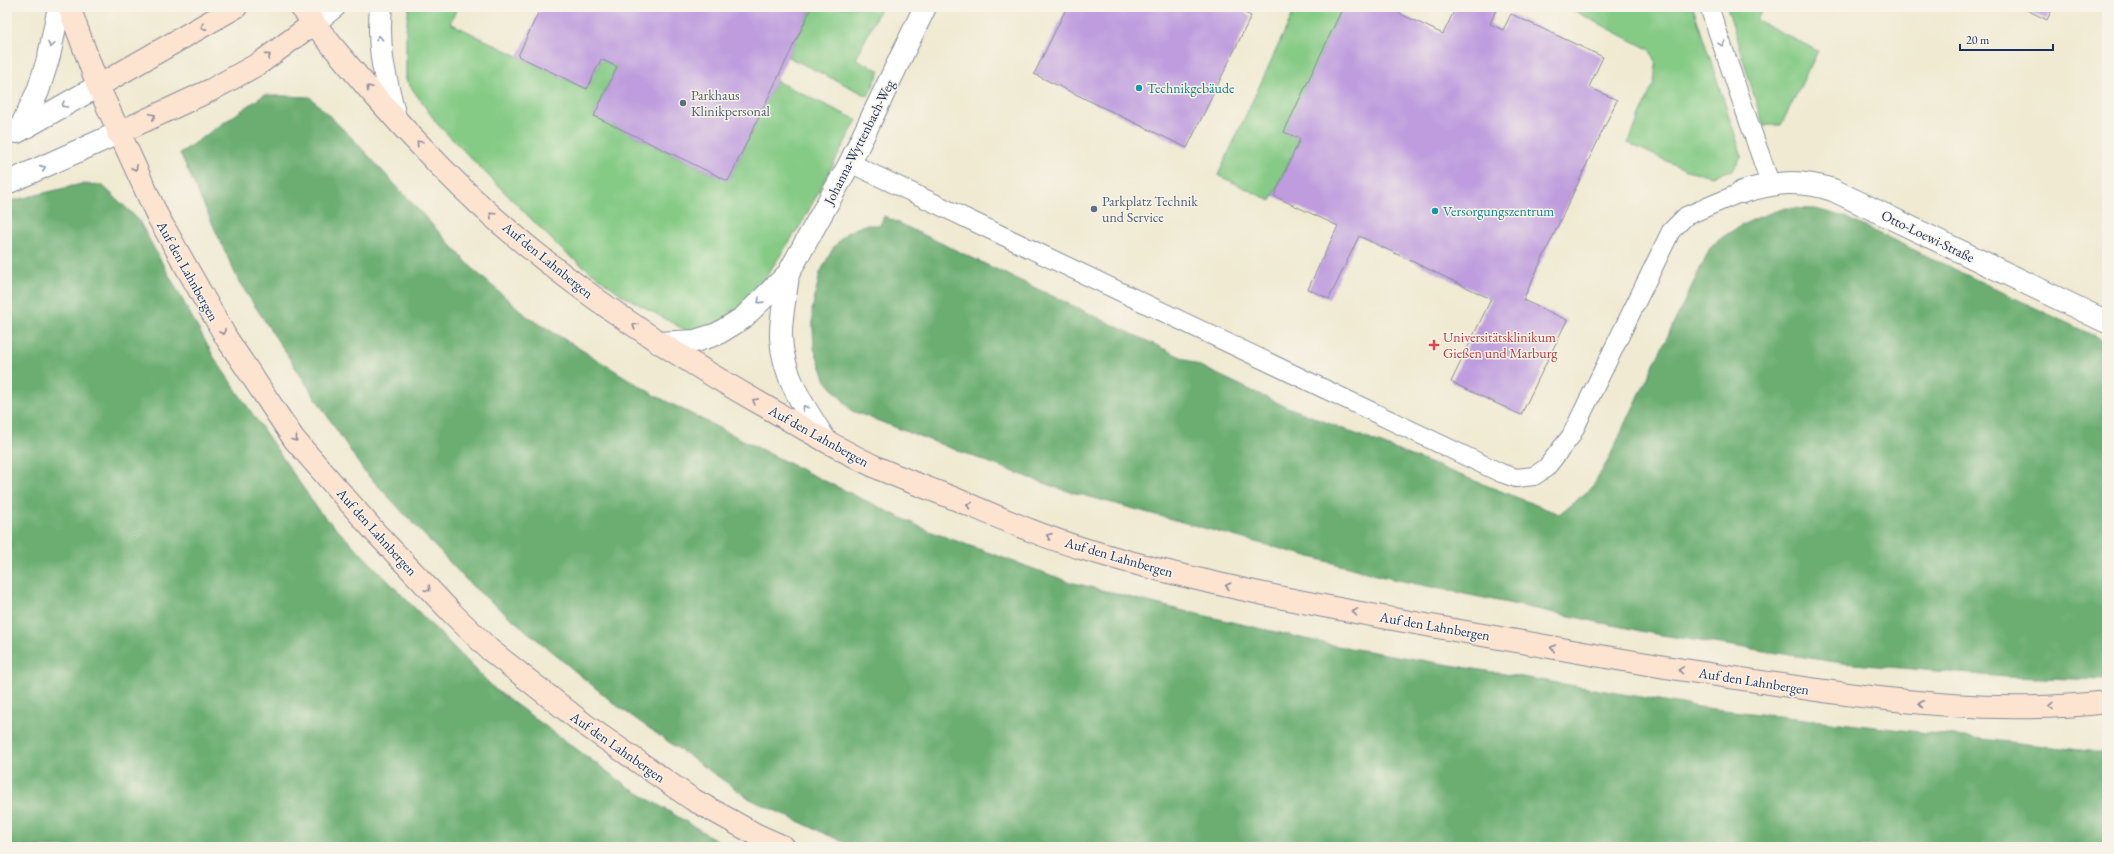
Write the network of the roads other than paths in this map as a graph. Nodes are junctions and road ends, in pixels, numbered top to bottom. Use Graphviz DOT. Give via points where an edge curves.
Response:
graph roads {
  1 [pos="59,7"];
  2 [pos="69,7"];
  3 [pos="236,7"];
  4 [pos="334,7"];
  5 [pos="381,7"];
  6 [pos="925,7"];
  7 [pos="1710,7"];
  8 [pos="307,15"];
  9 [pos="98,86"];
  10 [pos="395,117"];
  11 [pos="118,133"];
  12 [pos="13,135"];
  13 [pos="850,163"];
  14 [pos="7,183"];
  15 [pos="1770,183"];
  16 [pos="1742,192"];
  17 [pos="788,274"];
  18 [pos="2107,322"];
  19 [pos="659,343"];
  20 [pos="826,441"];
  21 [pos="2107,702"];
  22 [pos="784,847"];
  1 -- 12 [label="street, one-way" via="38,91"];
  2 -- 9 [label="main road, Auf den Lahnbergen"];
  3 -- 9 [label="main road, one-way"];
  4 -- 8 [label="street"];
  10 -- 5 [label="street, one-way" via="380,56 378,33"];
  6 -- 13 [label="street, Johanna-Wyttenbach-Weg"];
  7 -- 15 [label="lane, one-way"];
  10 -- 8 [label="main road, Auf den Lahnbergen, one-way"];
  11 -- 8 [label="main road, one-way" via="211,90 260,62"];
  9 -- 11 [label="main road, Auf den Lahnbergen"];
  9 -- 12 [label="street, one-way"];
  19 -- 10 [label="main road, Auf den Lahnbergen, one-way" via="610,310 504,226 442,169"];
  14 -- 11 [label="street, one-way"];
  11 -- 22 [label="main road, Auf den Lahnbergen, one-way" via="158,217 226,339 294,439 387,544 490,650 584,724 692,799"];
  13 -- 16 [label="lane" via="1516,478 1534,476 1546,468 1571,436 1671,231 1686,216"];
  13 -- 17 [label="street, Johanna-Wyttenbach-Weg"];
  15 -- 16 [label="street, Otto-Loewi-Straße"];
  15 -- 18 [label="street, Otto-Loewi-Straße" via="1801,182 1833,190"];
  17 -- 19 [label="street, Johanna-Wyttenbach-Weg, one-way" via="743,318 717,334 695,341"];
  20 -- 17 [label="street, Johanna-Wyttenbach-Weg, one-way" via="800,400 785,367 781,337"];
  20 -- 19 [label="main road, Auf den Lahnbergen, one-way"];
  21 -- 20 [label="main road, Auf den Lahnbergen, one-way" via="2004,708 1928,705 1727,677 1318,605 1173,574 1079,548 879,469"];
}
